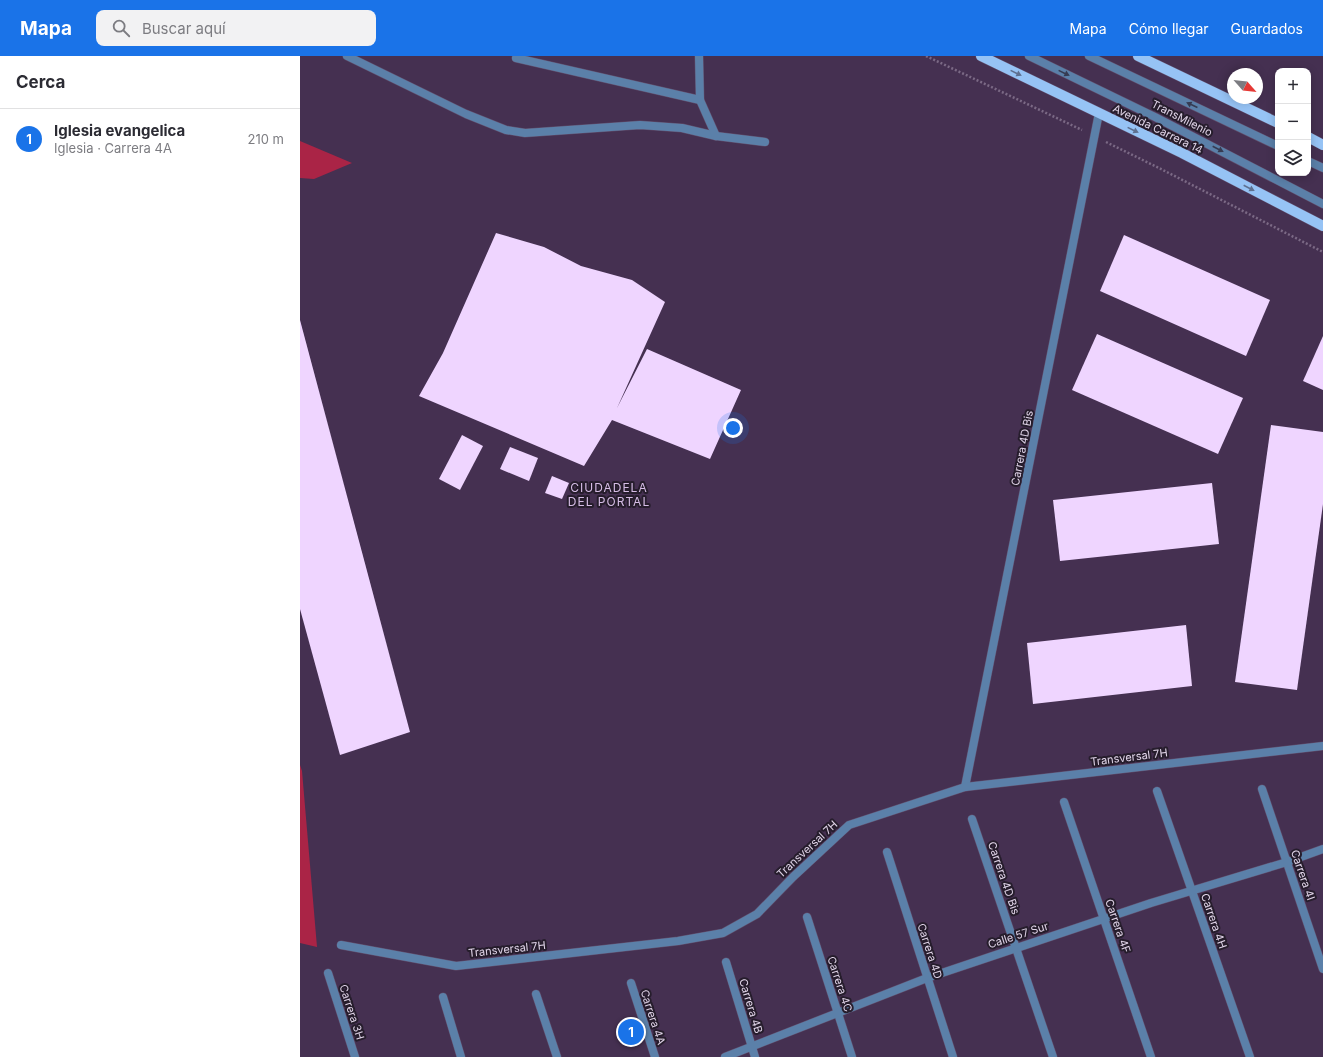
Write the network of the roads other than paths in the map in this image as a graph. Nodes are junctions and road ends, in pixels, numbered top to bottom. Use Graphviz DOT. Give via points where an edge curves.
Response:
graph roads {
  1 [pos="347,56"];
  2 [pos="698,56"];
  3 [pos="981,56"];
  4 [pos="1029,56"];
  5 [pos="1089,56"];
  6 [pos="1138,56"];
  7 [pos="516,58"];
  8 [pos="700,100"];
  9 [pos="1099,113"];
  10 [pos="1275,122"];
  11 [pos="716,136"];
  12 [pos="1311,138"];
  13 [pos="765,142"];
  14 [pos="1323,144"];
  15 [pos="1275,145"];
  16 [pos="1311,162"];
  17 [pos="1323,168"];
  18 [pos="1323,204"];
  19 [pos="1323,226"];
  20 [pos="1323,746"];
  21 [pos="965,787"];
  22 [pos="1262,789"];
  23 [pos="1157,791"];
  24 [pos="1064,802"];
  25 [pos="972,819"];
  26 [pos="1323,849"];
  27 [pos="887,852"];
  28 [pos="1287,862"];
  29 [pos="1192,891"];
  30 [pos="807,917"];
  31 [pos="1104,918"];
  32 [pos="341,945"];
  33 [pos="1016,948"];
  34 [pos="726,962"];
  35 [pos="1323,969"];
  36 [pos="328,973"];
  37 [pos="927,978"];
  38 [pos="631,983"];
  39 [pos="536,994"];
  40 [pos="442,997"];
  41 [pos="838,1013"];
  42 [pos="752,1047"];
  43 [pos="355,1057"];
  44 [pos="461,1057"];
  45 [pos="556,1057"];
  46 [pos="655,1057"];
  47 [pos="725,1057"];
  48 [pos="755,1057"];
  49 [pos="852,1057"];
  50 [pos="953,1057"];
  51 [pos="1053,1057"];
  52 [pos="1151,1057"];
  53 [pos="1250,1057"];
  1 -- 11 [label="street" via="466,114 506,130 525,133 640,125 682,128"];
  2 -- 8 [label="street"];
  3 -- 9 [label="main road, Avenida Carrera 14, one-way"];
  4 -- 18 [label="street, TransMilenio, one-way" via="1155,117"];
  15 -- 5 [label="street, TransMilenio, one-way"];
  6 -- 10 [label="main road"];
  7 -- 8 [label="street"];
  8 -- 11 [label="street"];
  9 -- 19 [label="main road, Avenida Carrera 14, one-way"];
  9 -- 21 [label="street, Carrera 4D Bis"];
  11 -- 13 [label="street"];
  12 -- 14 [label="main road"];
  16 -- 17 [label="street"];
  20 -- 21 [label="street, Transversal 7H"];
  21 -- 32 [label="street, Transversal 7H" via="849,825 756,914 723,933 678,941 456,966"];
  22 -- 28 [label="street, Carrera 4I"];
  23 -- 29 [label="street, Carrera 4H"];
  24 -- 31 [label="street, Carrera 4F"];
  25 -- 33 [label="street, Carrera 4D Bis"];
  26 -- 28 [label="street, Calle 57 Sur"];
  27 -- 37 [label="street, Carrera 4D"];
  28 -- 29 [label="street, Calle 57 Sur"];
  28 -- 35 [label="street, Carrera 4I"];
  29 -- 31 [label="street, Calle 57 Sur"];
  29 -- 53 [label="street, Carrera 4H"];
  30 -- 41 [label="street, Carrera 4C"];
  31 -- 33 [label="street, Calle 57 Sur"];
  31 -- 52 [label="street, Carrera 4F"];
  33 -- 37 [label="street, Calle 57 Sur"];
  33 -- 51 [label="street, Carrera 4D Bis"];
  34 -- 42 [label="street, Carrera 4B"];
  36 -- 43 [label="street, Carrera 3H"];
  37 -- 41 [label="street, Calle 57 Sur"];
  37 -- 50 [label="street, Carrera 4D"];
  38 -- 46 [label="street, Carrera 4A"];
  39 -- 45 [label="street"];
  40 -- 44 [label="street"];
  41 -- 42 [label="street, Calle 57 Sur"];
  41 -- 49 [label="street, Carrera 4C"];
  42 -- 47 [label="street, Calle 57 Sur"];
  42 -- 48 [label="street, Carrera 4B"];
}
